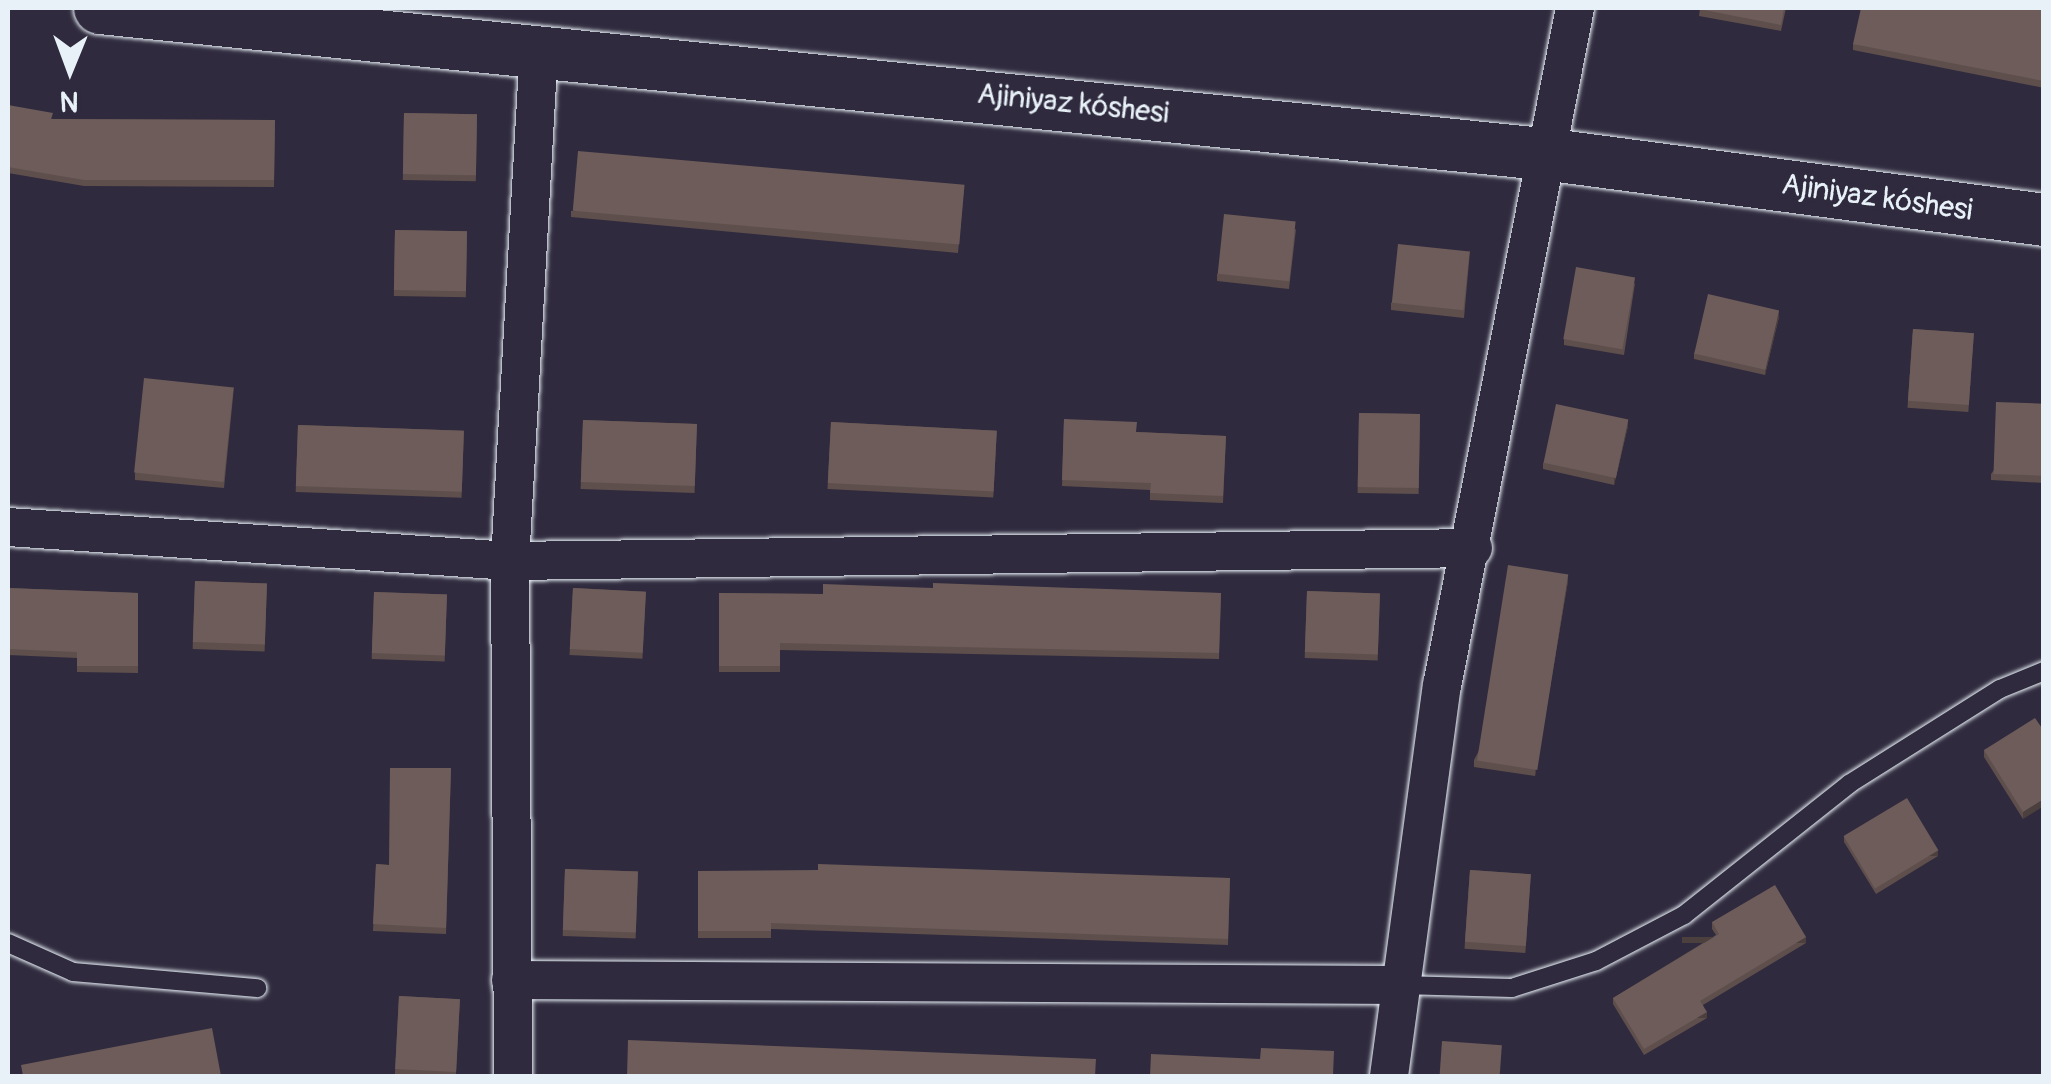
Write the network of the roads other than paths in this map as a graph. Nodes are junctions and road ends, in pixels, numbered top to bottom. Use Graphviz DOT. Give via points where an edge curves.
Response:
graph roads {
  1 [pos="100,8"];
  2 [pos="1575,8"];
  3 [pos="539,47"];
  4 [pos="1552,154"];
  5 [pos="2044,220"];
  6 [pos="8,527"];
  7 [pos="1473,548"];
  8 [pos="510,561"];
  9 [pos="2044,670"];
  10 [pos="8,943"];
  11 [pos="511,980"];
  12 [pos="1400,985"];
  13 [pos="257,988"];
  14 [pos="513,1076"];
  15 [pos="1389,1076"];
  1 -- 3 [label="street, Ajiniyaz kóshesi"];
  2 -- 4 [label="street"];
  3 -- 4 [label="street, Ajiniyaz kóshesi"];
  3 -- 8 [label="street"];
  4 -- 5 [label="street, Ajiniyaz kóshesi"];
  4 -- 7 [label="street"];
  6 -- 8 [label="street"];
  7 -- 8 [label="street"];
  7 -- 12 [label="street" via="1442,686"];
  8 -- 11 [label="street"];
  9 -- 12 [label="lane" via="2000,689 1849,784 1684,915 1596,961 1512,988"];
  10 -- 13 [label="lane" via="73,972"];
  11 -- 12 [label="street"];
  11 -- 14 [label="street"];
  12 -- 15 [label="street"];
}
